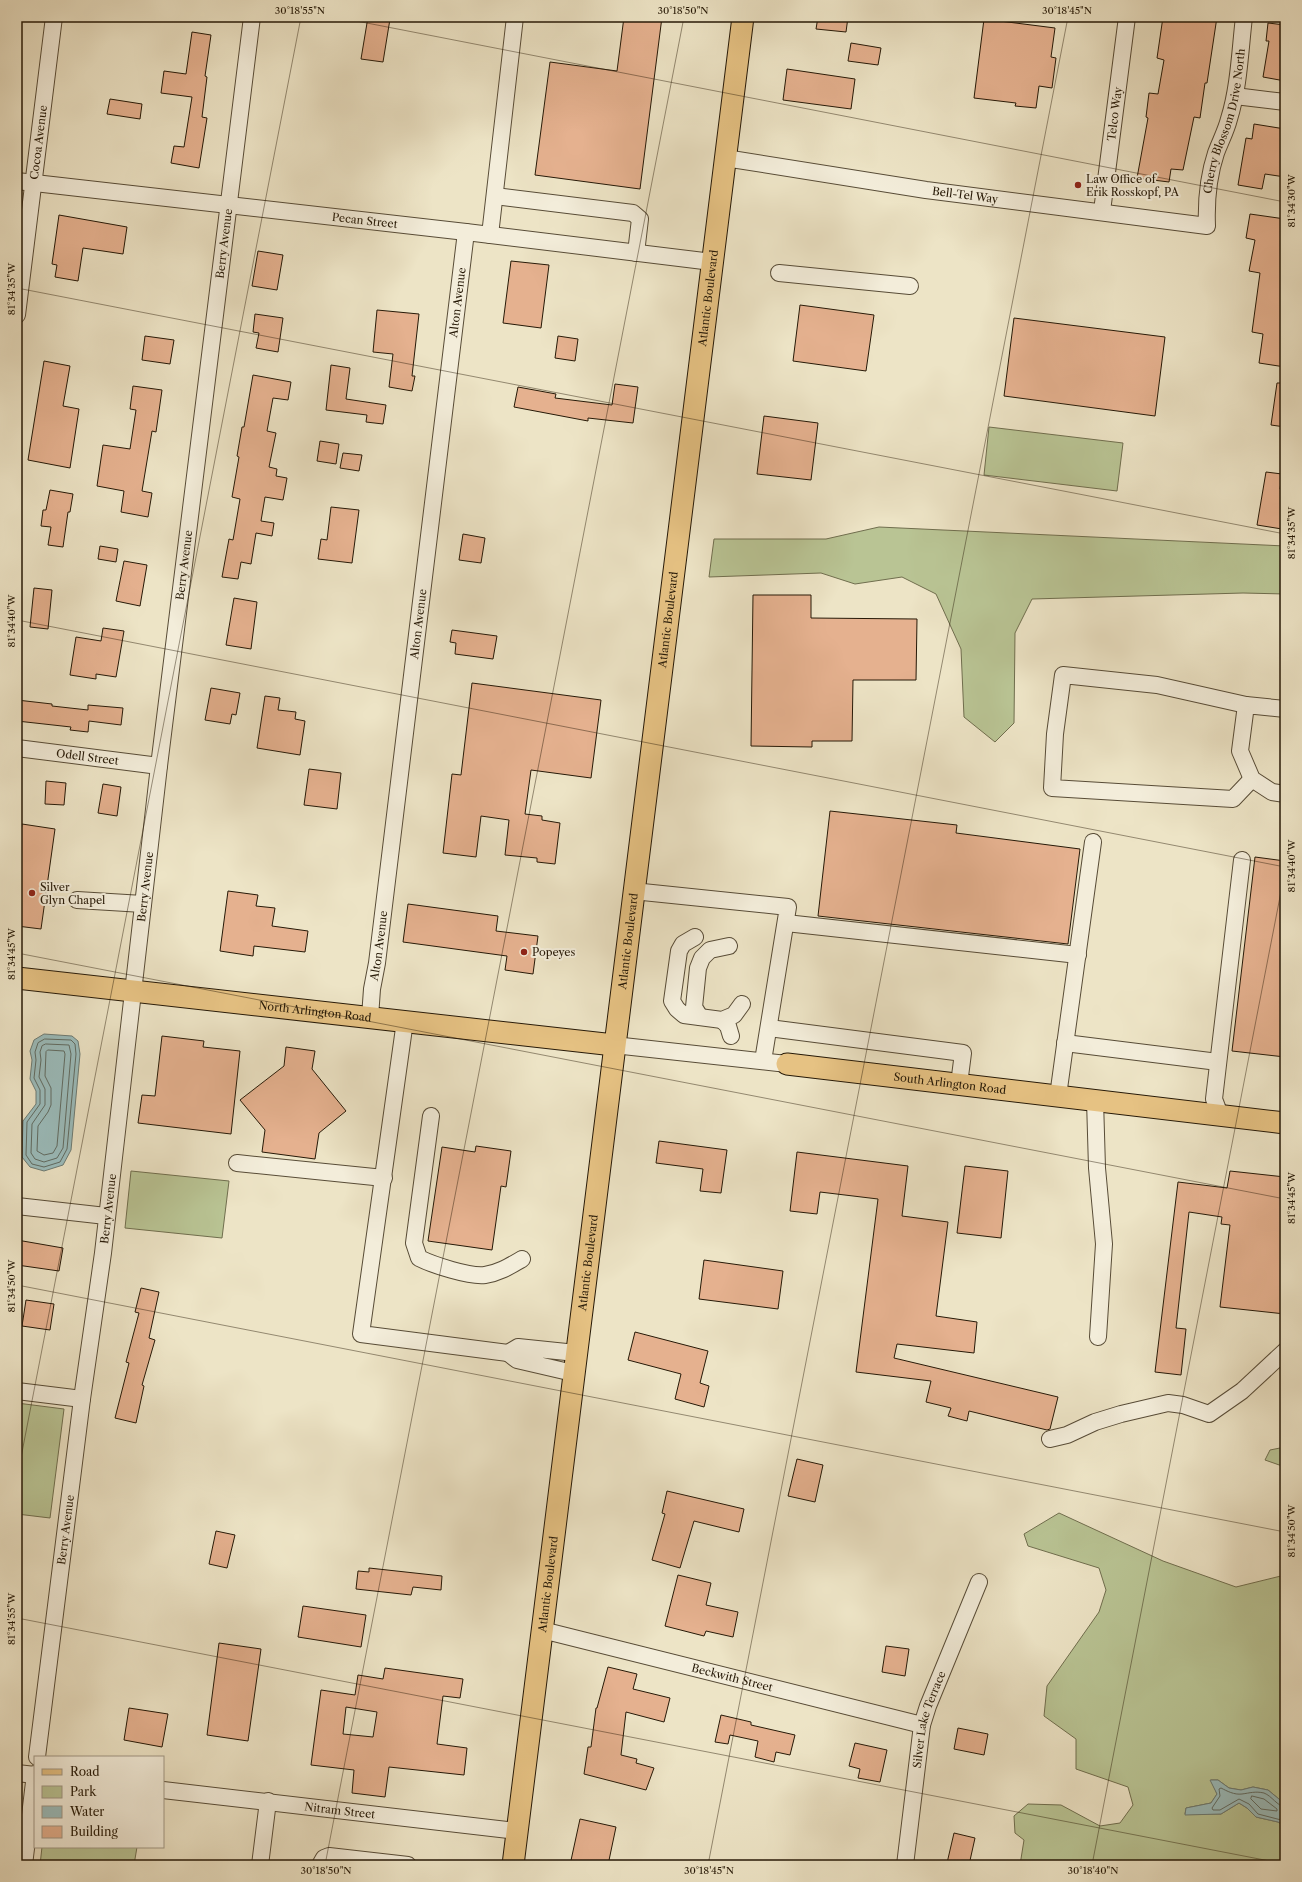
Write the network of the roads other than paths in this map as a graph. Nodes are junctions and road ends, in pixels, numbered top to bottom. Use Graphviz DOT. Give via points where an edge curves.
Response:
graph roads {
  1 [pos="54,17"];
  2 [pos="252,17"];
  3 [pos="515,17"];
  4 [pos="743,17"];
  5 [pos="1127,17"];
  6 [pos="1244,17"];
  7 [pos="1235,96"];
  8 [pos="1285,102"];
  9 [pos="725,158"];
  10 [pos="17,181"];
  11 [pos="33,183"];
  12 [pos="494,196"];
  13 [pos="228,206"];
  14 [pos="1102,211"];
  15 [pos="1207,226"];
  16 [pos="466,232"];
  17 [pos="490,235"];
  18 [pos="636,253"];
  19 [pos="712,262"];
  20 [pos="779,273"];
  21 [pos="910,286"];
  22 [pos="17,315"];
  23 [pos="1246,705"];
  24 [pos="1285,709"];
  25 [pos="17,748"];
  26 [pos="159,766"];
  27 [pos="1252,780"];
  28 [pos="1285,794"];
  29 [pos="1093,842"];
  30 [pos="1242,860"];
  31 [pos="633,891"];
  32 [pos="77,900"];
  33 [pos="143,904"];
  34 [pos="786,923"];
  35 [pos="696,936"];
  36 [pos="729,946"];
  37 [pos="1078,955"];
  38 [pos="17,978"];
  39 [pos="133,991"];
  40 [pos="742,1004"];
  41 [pos="370,1017"];
  42 [pos="700,1017"];
  43 [pos="722,1020"];
  44 [pos="405,1021"];
  45 [pos="769,1028"];
  46 [pos="731,1036"];
  47 [pos="1065,1043"];
  48 [pos="614,1044"];
  49 [pos="764,1061"];
  50 [pos="1218,1062"];
  51 [pos="787,1064"];
  52 [pos="958,1084"];
  53 [pos="1058,1096"];
  54 [pos="1095,1100"];
  55 [pos="1220,1115"];
  56 [pos="431,1116"];
  57 [pos="1285,1123"];
  58 [pos="237,1163"];
  59 [pos="384,1178"];
  60 [pos="17,1206"];
  61 [pos="106,1216"];
  62 [pos="522,1259"];
  63 [pos="1098,1337"];
  64 [pos="1285,1351"];
  65 [pos="508,1353"];
  66 [pos="576,1353"];
  67 [pos="573,1373"];
  68 [pos="17,1391"];
  69 [pos="82,1399"];
  70 [pos="1050,1439"];
  71 [pos="978,1582"];
  72 [pos="542,1630"];
  73 [pos="922,1725"];
  74 [pos="37,1756"];
  75 [pos="17,1773"];
  76 [pos="34,1775"];
  77 [pos="34,1783"];
  78 [pos="164,1790"];
  79 [pos="268,1802"];
  80 [pos="517,1832"];
  81 [pos="24,1865"];
  82 [pos="260,1865"];
  83 [pos="320,1865"];
  84 [pos="408,1865"];
  85 [pos="513,1865"];
  86 [pos="905,1865"];
  1 -- 11 [label="street, Cocoa Avenue"];
  2 -- 13 [label="street, Berry Avenue"];
  3 -- 12 [label="street"];
  4 -- 9 [label="main road, Atlantic Boulevard"];
  5 -- 14 [label="street, Telco Way"];
  6 -- 7 [label="street, Cherry Blossom Drive North"];
  7 -- 8 [label="street"];
  7 -- 15 [label="street, Cherry Blossom Drive North" via="1211,173 1206,201"];
  9 -- 14 [label="street, Bell-Tel Way" via="926,190"];
  9 -- 19 [label="main road, Atlantic Boulevard"];
  10 -- 11 [label="street, Pecan Street"];
  11 -- 13 [label="street, Pecan Street"];
  11 -- 22 [label="street, Cocoa Avenue"];
  12 -- 17 [label="street"];
  12 -- 18 [label="street" via="633,212 640,219"];
  13 -- 16 [label="street, Pecan Street"];
  13 -- 26 [label="street, Berry Avenue"];
  14 -- 15 [label="street, Bell-Tel Way"];
  16 -- 17 [label="street, Pecan Street"];
  16 -- 41 [label="street, Alton Avenue"];
  17 -- 18 [label="street, Pecan Street"];
  18 -- 19 [label="street, Pecan Street"];
  19 -- 31 [label="main road, Atlantic Boulevard"];
  20 -- 21 [label="street"];
  23 -- 24 [label="street"];
  23 -- 27 [label="street" via="1240,751"];
  23 -- 27 [label="street" via="1158,685 1063,675 1055,734 1052,788 1233,799"];
  25 -- 26 [label="street, Odell Street"];
  26 -- 33 [label="street, Berry Avenue"];
  27 -- 28 [label="street" via="1272,792"];
  29 -- 37 [label="street"];
  30 -- 50 [label="street"];
  31 -- 34 [label="street" via="788,907"];
  31 -- 48 [label="main road, Atlantic Boulevard"];
  32 -- 33 [label="street"];
  33 -- 39 [label="street, Berry Avenue"];
  34 -- 37 [label="street"];
  34 -- 45 [label="street"];
  35 -- 42 [label="street" via="679,951 672,1002 684,1015"];
  36 -- 42 [label="street" via="710,950 702,958 698,968 694,1007"];
  37 -- 47 [label="street"];
  38 -- 39 [label="main road, North Arlington Road"];
  39 -- 41 [label="main road, North Arlington Road"];
  39 -- 61 [label="street, Berry Avenue"];
  40 -- 43 [label="street" via="734,1015"];
  41 -- 44 [label="main road, North Arlington Road"];
  42 -- 43 [label="street"];
  43 -- 46 [label="street" via="728,1026"];
  44 -- 48 [label="main road, North Arlington Road"];
  44 -- 59 [label="street"];
  45 -- 49 [label="street"];
  45 -- 52 [label="street" via="963,1053"];
  47 -- 50 [label="street"];
  47 -- 53 [label="street"];
  48 -- 49 [label="street, South Arlington Road"];
  48 -- 66 [label="main road, Atlantic Boulevard"];
  49 -- 51 [label="street, South Arlington Road"];
  50 -- 55 [label="street" via="1214,1099"];
  51 -- 52 [label="main road, South Arlington Road"];
  52 -- 53 [label="main road, South Arlington Road"];
  53 -- 54 [label="main road, South Arlington Road"];
  54 -- 55 [label="main road, South Arlington Road"];
  54 -- 63 [label="street" via="1096,1168 1104,1244"];
  55 -- 57 [label="main road, South Arlington Road"];
  56 -- 62 [label="street" via="414,1243 419,1258 436,1266 484,1275 503,1270"];
  58 -- 59 [label="street"];
  59 -- 65 [label="street" via="361,1334"];
  60 -- 61 [label="street"];
  61 -- 69 [label="street, Berry Avenue"];
  64 -- 70 [label="street" via="1242,1391 1209,1414 1168,1403 1095,1422"];
  65 -- 66 [label="street" via="518,1347"];
  65 -- 67 [label="street" via="517,1360"];
  66 -- 67 [label="main road, Atlantic Boulevard"];
  67 -- 72 [label="main road, Atlantic Boulevard"];
  68 -- 69 [label="street"];
  69 -- 74 [label="street, Berry Avenue"];
  71 -- 73 [label="street, Silver Lake Terrace"];
  72 -- 73 [label="street, Beckwith Street"];
  72 -- 80 [label="main road, Atlantic Boulevard"];
  73 -- 86 [label="street, Silver Lake Terrace"];
  75 -- 76 [label="street"];
  77 -- 81 [label="street"];
  78 -- 79 [label="street, Nitram Street"];
  79 -- 80 [label="street, Nitram Street"];
  79 -- 82 [label="street"];
  80 -- 85 [label="main road, Atlantic Boulevard"];
  83 -- 84 [label="street" via="324,1858 329,1856"];
}
